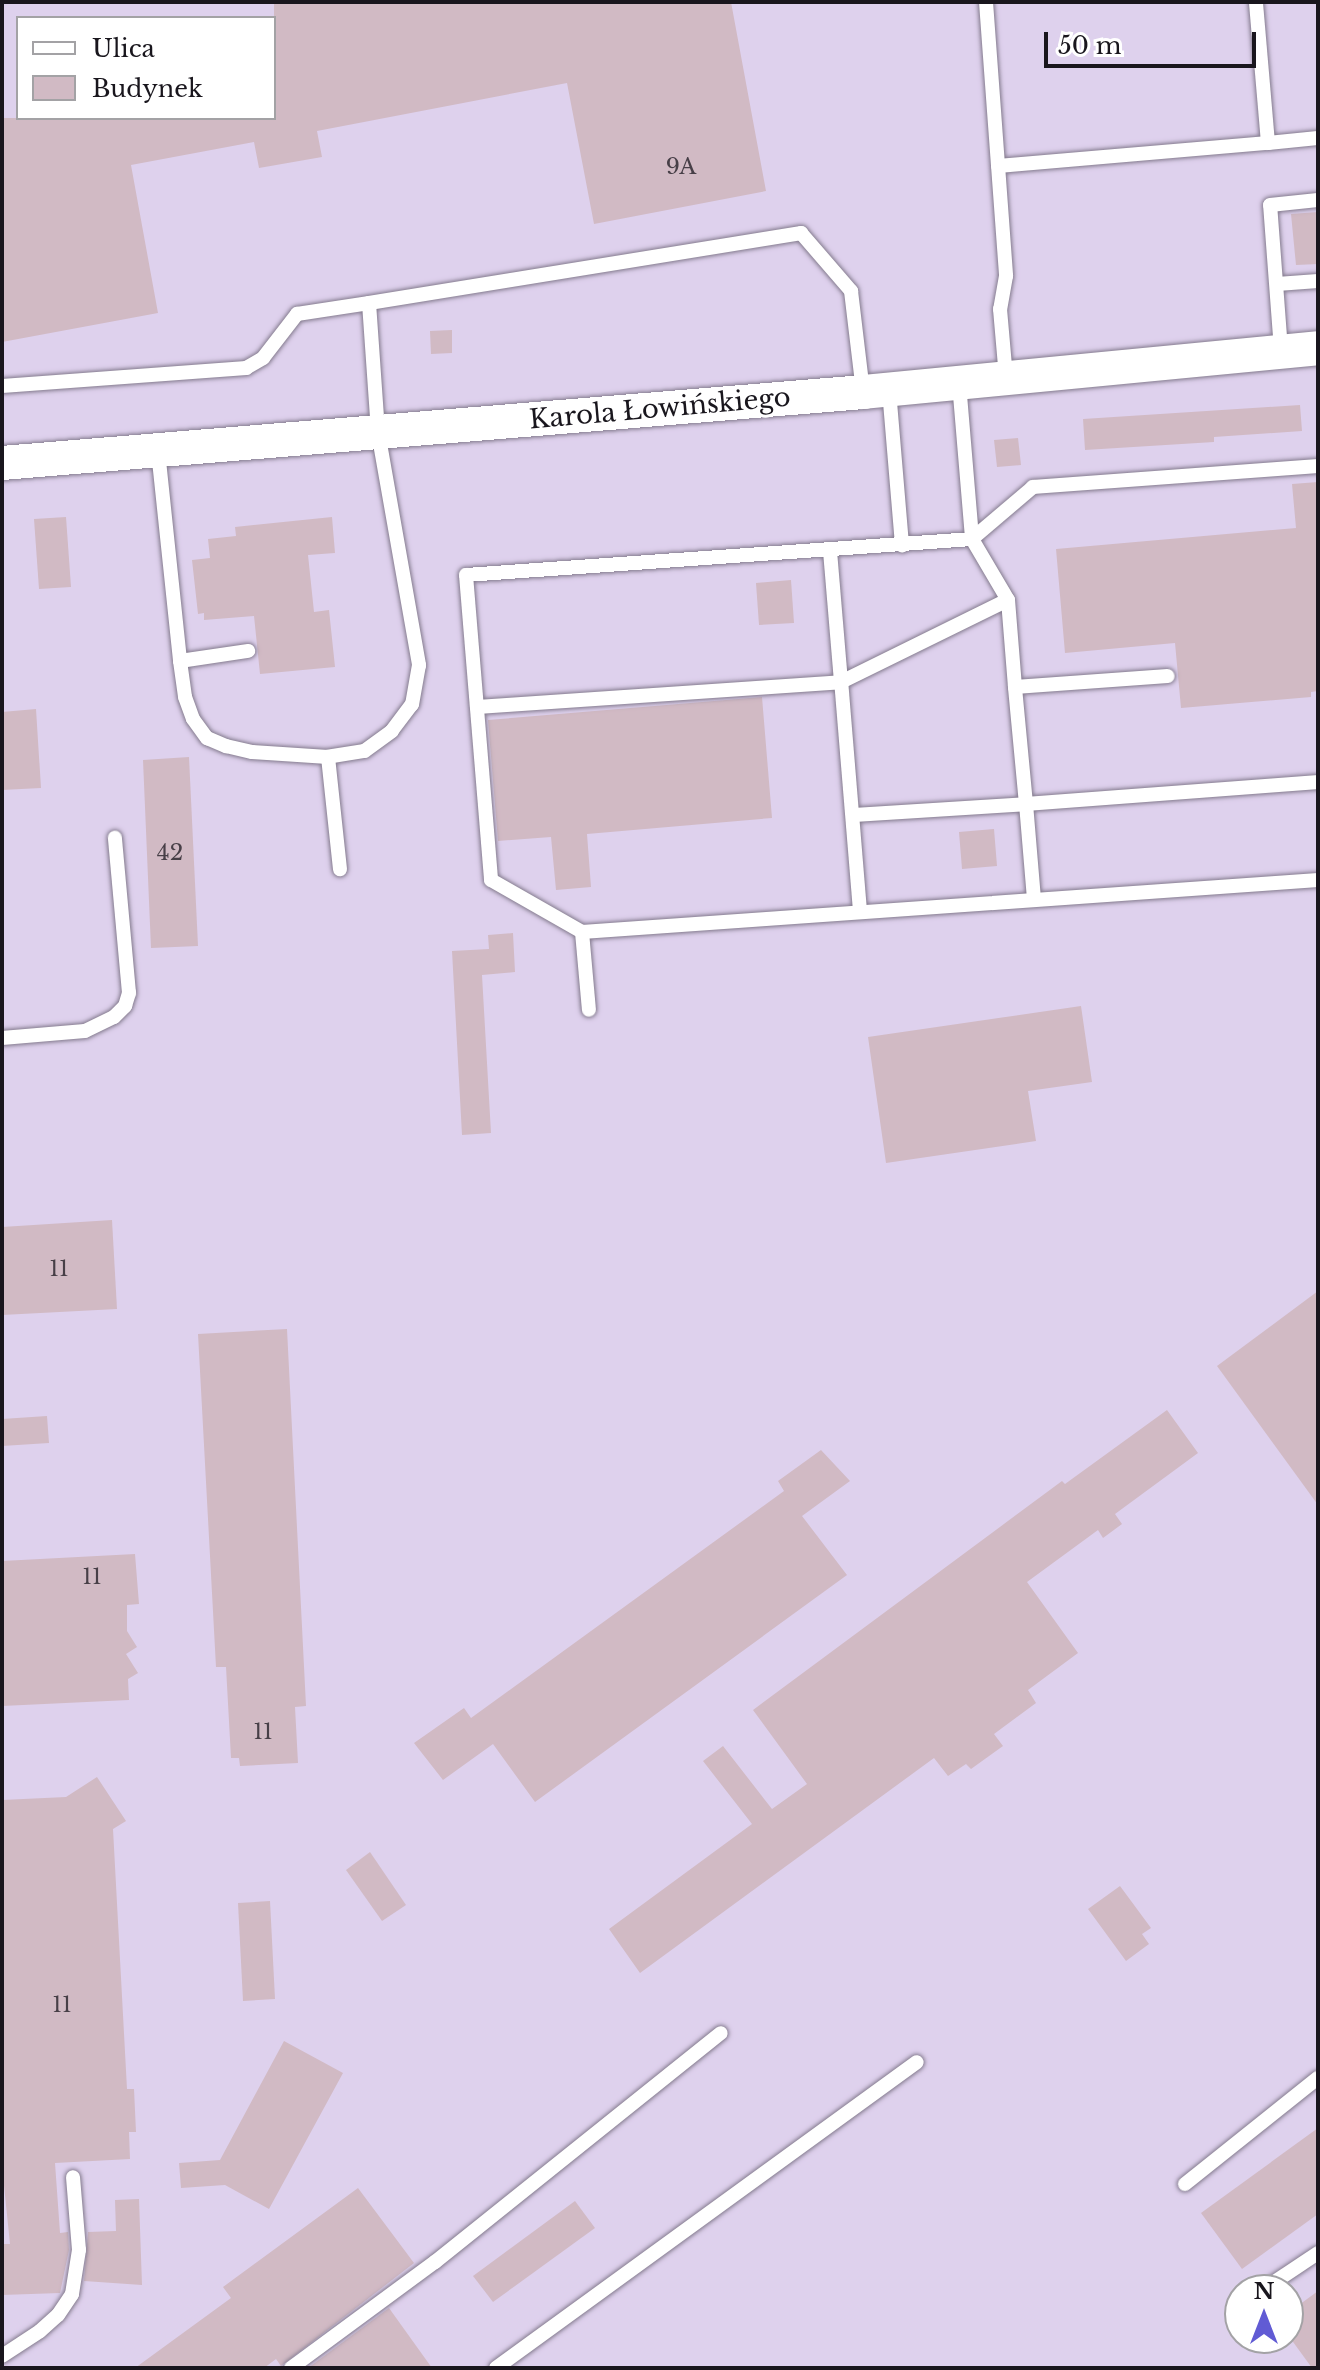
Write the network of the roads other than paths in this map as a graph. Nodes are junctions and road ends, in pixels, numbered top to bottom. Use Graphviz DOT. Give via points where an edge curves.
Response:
graph roads {
  1 [pos="986,2"];
  2 [pos="1256,2"];
  3 [pos="1318,138"];
  4 [pos="1268,143"];
  5 [pos="998,166"];
  6 [pos="1318,200"];
  7 [pos="1318,281"];
  8 [pos="1277,284"];
  9 [pos="369,303"];
  10 [pos="1318,348"];
  11 [pos="1281,351"];
  12 [pos="1006,377"];
  13 [pos="959,383"];
  14 [pos="2,386"];
  15 [pos="876,391"];
  16 [pos="378,432"];
  17 [pos="158,451"];
  18 [pos="2,463"];
  19 [pos="1318,466"];
  20 [pos="972,539"];
  21 [pos="902,545"];
  22 [pos="830,550"];
  23 [pos="1008,600"];
  24 [pos="248,651"];
  25 [pos="180,661"];
  26 [pos="1168,676"];
  27 [pos="841,682"];
  28 [pos="1015,687"];
  29 [pos="477,707"];
  30 [pos="328,757"];
  31 [pos="1318,782"];
  32 [pos="1026,804"];
  33 [pos="853,815"];
  34 [pos="115,838"];
  35 [pos="340,869"];
  36 [pos="1318,880"];
  37 [pos="1034,899"];
  38 [pos="860,911"];
  39 [pos="582,932"];
  40 [pos="589,1010"];
  41 [pos="2,1038"];
  42 [pos="721,2033"];
  43 [pos="917,2062"];
  44 [pos="1318,2078"];
  45 [pos="73,2177"];
  46 [pos="1185,2184"];
  47 [pos="1318,2253"];
  48 [pos="1286,2274"];
  49 [pos="2,2356"];
  50 [pos="291,2368"];
  51 [pos="496,2368"];
  1 -- 5 [label="lane"];
  2 -- 4 [label="lane"];
  3 -- 4 [label="lane"];
  4 -- 5 [label="lane"];
  5 -- 12 [label="lane"];
  6 -- 8 [label="lane" via="1270,205"];
  7 -- 8 [label="lane"];
  8 -- 11 [label="lane"];
  9 -- 14 [label="lane" via="297,314 263,358 246,368"];
  9 -- 15 [label="lane" via="801,233 851,291"];
  9 -- 16 [label="lane"];
  10 -- 11 [label="street, Karola Łowińskiego"];
  11 -- 12 [label="street, Karola Łowińskiego"];
  12 -- 13 [label="street, Karola Łowińskiego"];
  13 -- 15 [label="street, Karola Łowińskiego"];
  13 -- 20 [label="lane"];
  15 -- 16 [label="street, Karola Łowińskiego"];
  15 -- 21 [label="lane"];
  16 -- 17 [label="street, Karola Łowińskiego"];
  16 -- 30 [label="lane" via="419,665 412,704 392,731 364,751"];
  17 -- 18 [label="street, Karola Łowińskiego"];
  17 -- 25 [label="lane"];
  19 -- 20 [label="lane" via="1033,487"];
  20 -- 21 [label="lane"];
  20 -- 23 [label="lane"];
  21 -- 22 [label="lane"];
  22 -- 27 [label="lane"];
  22 -- 29 [label="lane" via="466,575"];
  23 -- 27 [label="lane"];
  23 -- 28 [label="lane"];
  24 -- 25 [label="lane"];
  25 -- 30 [label="lane" via="185,697 207,738 252,752"];
  26 -- 28 [label="lane"];
  27 -- 29 [label="lane"];
  27 -- 33 [label="lane"];
  28 -- 32 [label="lane"];
  29 -- 39 [label="lane" via="491,880"];
  30 -- 35 [label="lane"];
  31 -- 32 [label="lane"];
  32 -- 33 [label="lane"];
  32 -- 37 [label="lane"];
  33 -- 38 [label="lane"];
  34 -- 41 [label="lane" via="129,993 125,1006 85,1031"];
  36 -- 37 [label="lane"];
  37 -- 38 [label="lane"];
  38 -- 39 [label="lane"];
  39 -- 40 [label="lane"];
  42 -- 50 [label="lane" via="435,2262"];
  43 -- 51 [label="lane"];
  44 -- 46 [label="lane"];
  45 -- 49 [label="lane" via="79,2250 72,2294 40,2331"];
  47 -- 48 [label="lane"];
}
